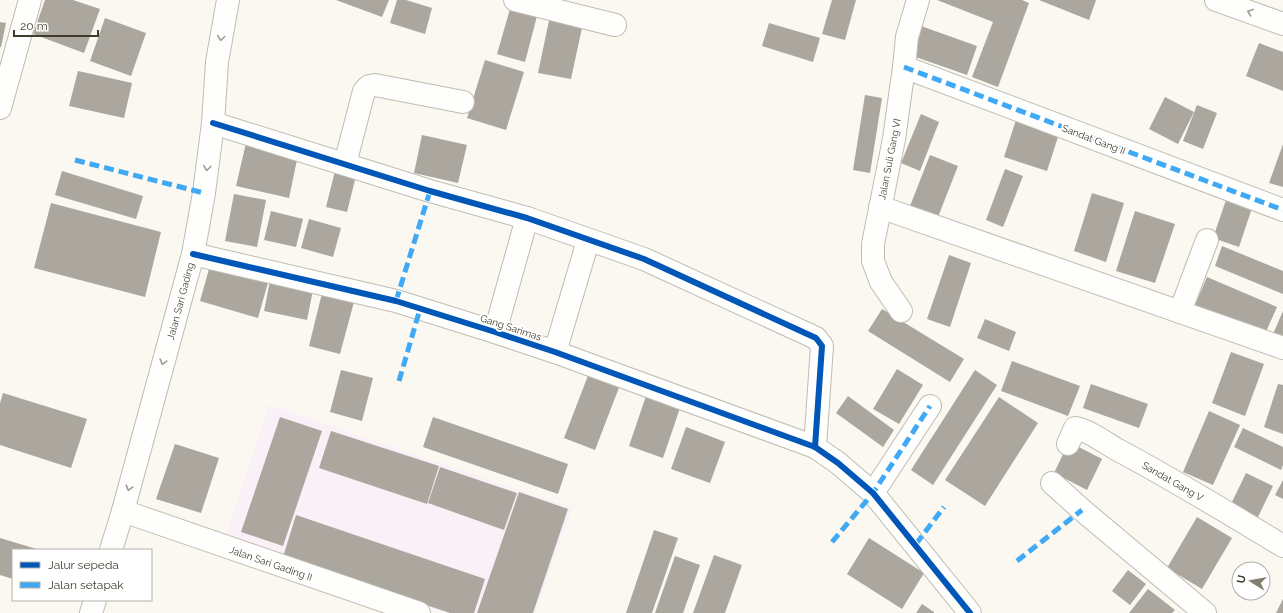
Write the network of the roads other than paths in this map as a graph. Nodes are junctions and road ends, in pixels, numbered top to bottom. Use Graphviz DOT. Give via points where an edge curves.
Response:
graph roads {
  1 [pos="30,0"];
  2 [pos="228,0"];
  3 [pos="515,0"];
  4 [pos="918,0"];
  5 [pos="1216,0"];
  6 [pos="1283,24"];
  7 [pos="615,25"];
  8 [pos="904,66"];
  9 [pos="463,102"];
  10 [pos="0,108"];
  11 [pos="213,123"];
  12 [pos="345,164"];
  13 [pos="880,207"];
  14 [pos="1283,210"];
  15 [pos="527,218"];
  16 [pos="1207,240"];
  17 [pos="588,241"];
  18 [pos="192,254"];
  19 [pos="901,311"];
  20 [pos="1180,312"];
  21 [pos="496,332"];
  22 [pos="1283,348"];
  23 [pos="555,352"];
  24 [pos="930,406"];
  25 [pos="1068,444"];
  26 [pos="815,447"];
  27 [pos="1052,483"];
  28 [pos="873,493"];
  29 [pos="123,511"];
  30 [pos="1283,546"];
  31 [pos="111,549"];
  32 [pos="95,601"];
  33 [pos="91,613"];
  34 [pos="419,613"];
  35 [pos="970,613"];
  36 [pos="1205,613"];
  1 -- 10 [label="street"];
  2 -- 11 [label="street, Jalan Sari Gading, one-way" via="217,62"];
  3 -- 7 [label="street"];
  4 -- 8 [label="street, Jalan Suli Gang VI" via="907,37"];
  6 -- 5 [label="street, one-way"];
  8 -- 13 [label="street, Jalan Suli Gang VI" via="894,139"];
  8 -- 14 [label="street, Sandat Gang II"];
  9 -- 12 [label="street" via="369,86 364,91"];
  11 -- 12 [label="street"];
  11 -- 18 [label="street, Jalan Sari Gading, one-way" via="204,193"];
  12 -- 15 [label="street"];
  13 -- 19 [label="street, Jalan Suli Gang VI" via="873,244 873,261 881,282"];
  13 -- 20 [label="street"];
  15 -- 17 [label="street"];
  15 -- 21 [label="street"];
  16 -- 20 [label="street"];
  17 -- 23 [label="street"];
  17 -- 26 [label="street" via="644,259 816,338 822,346"];
  18 -- 21 [label="street, Gang Sarimas" via="396,301"];
  18 -- 29 [label="street, Jalan Sari Gading, one-way"];
  20 -- 22 [label="street"];
  21 -- 23 [label="street, Gang Sarimas"];
  23 -- 26 [label="street, Gang Sarimas"];
  24 -- 28 [label="street"];
  25 -- 30 [label="street, Sandat Gang V" via="1075,428 1099,438"];
  26 -- 28 [label="street, Gang Sarimas"];
  27 -- 36 [label="street"];
  28 -- 35 [label="street, Gang Sarimas"];
  29 -- 31 [label="street, Jalan Sari Gading"];
  29 -- 34 [label="street, Jalan Sari Gading II"];
  32 -- 33 [label="street"];
}
